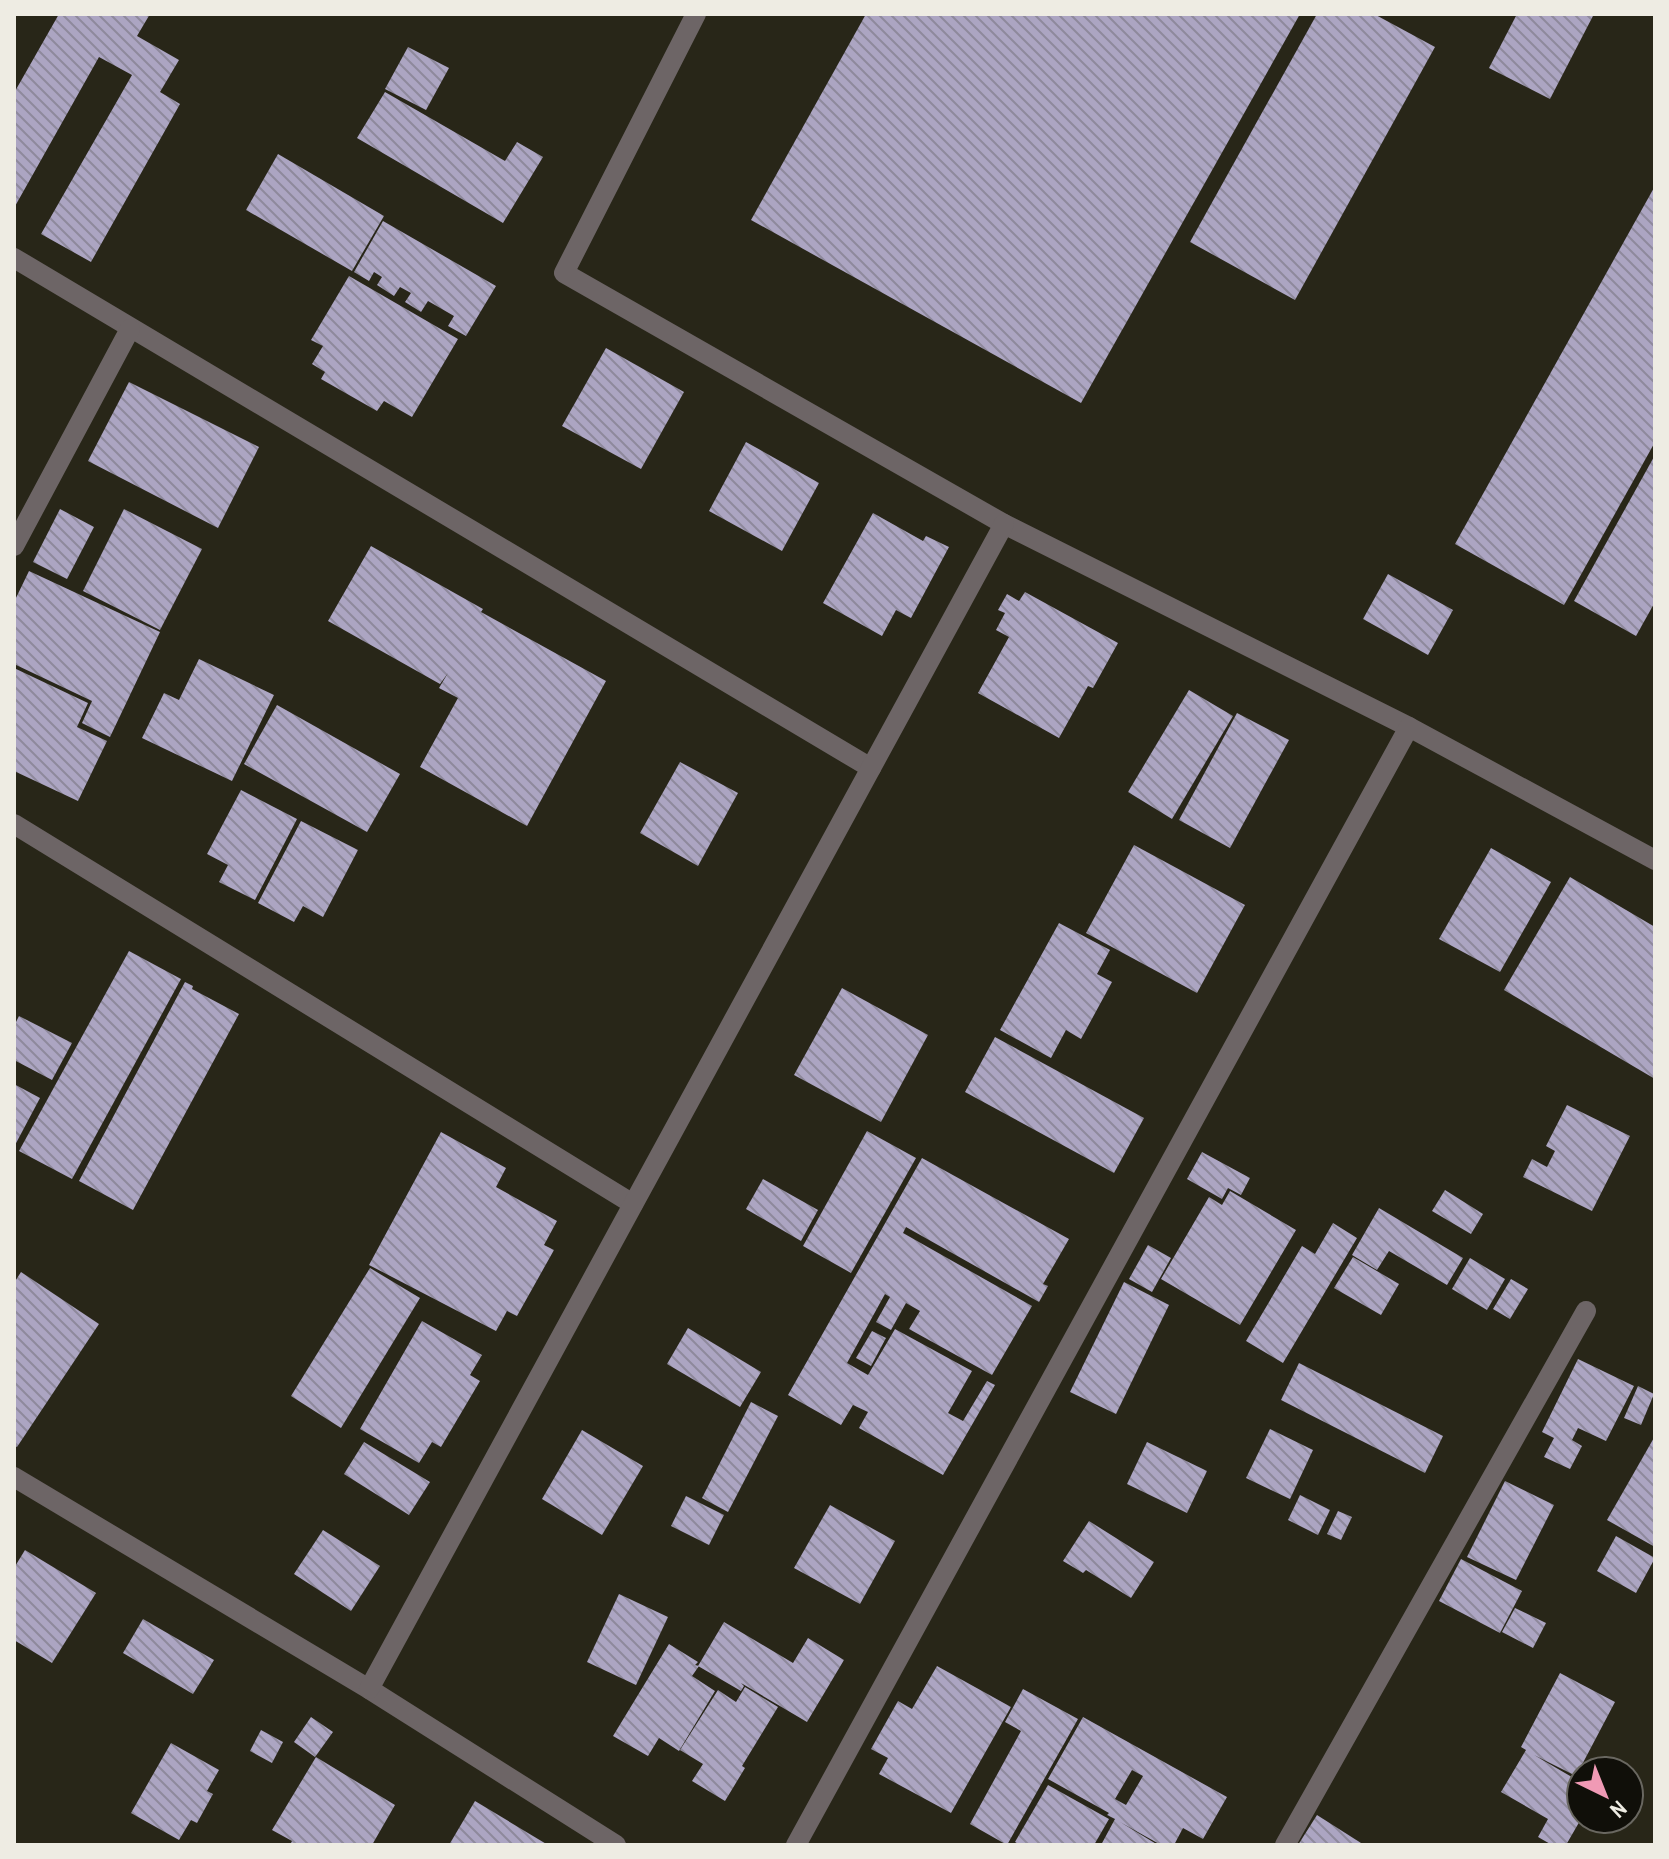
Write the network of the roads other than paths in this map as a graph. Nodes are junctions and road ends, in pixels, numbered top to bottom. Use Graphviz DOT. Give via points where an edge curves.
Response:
graph roads {
  1 [pos="696,14"];
  2 [pos="14,258"];
  3 [pos="130,329"];
  4 [pos="1004,524"];
  5 [pos="14,546"];
  6 [pos="1409,727"];
  7 [pos="871,768"];
  8 [pos="14,824"];
  9 [pos="1655,860"];
  10 [pos="633,1204"];
  11 [pos="1586,1311"];
  12 [pos="14,1477"];
  13 [pos="369,1689"];
  14 [pos="616,1845"];
  15 [pos="796,1845"];
  16 [pos="1285,1845"];
  1 -- 4 [label="street" via="564,273"];
  2 -- 3 [label="street"];
  3 -- 5 [label="street"];
  3 -- 7 [label="street"];
  4 -- 6 [label="street"];
  4 -- 7 [label="street"];
  6 -- 9 [label="street"];
  6 -- 15 [label="street"];
  7 -- 10 [label="street"];
  8 -- 10 [label="street"];
  10 -- 13 [label="street"];
  11 -- 16 [label="street"];
  12 -- 13 [label="street"];
  13 -- 14 [label="street"];
}
